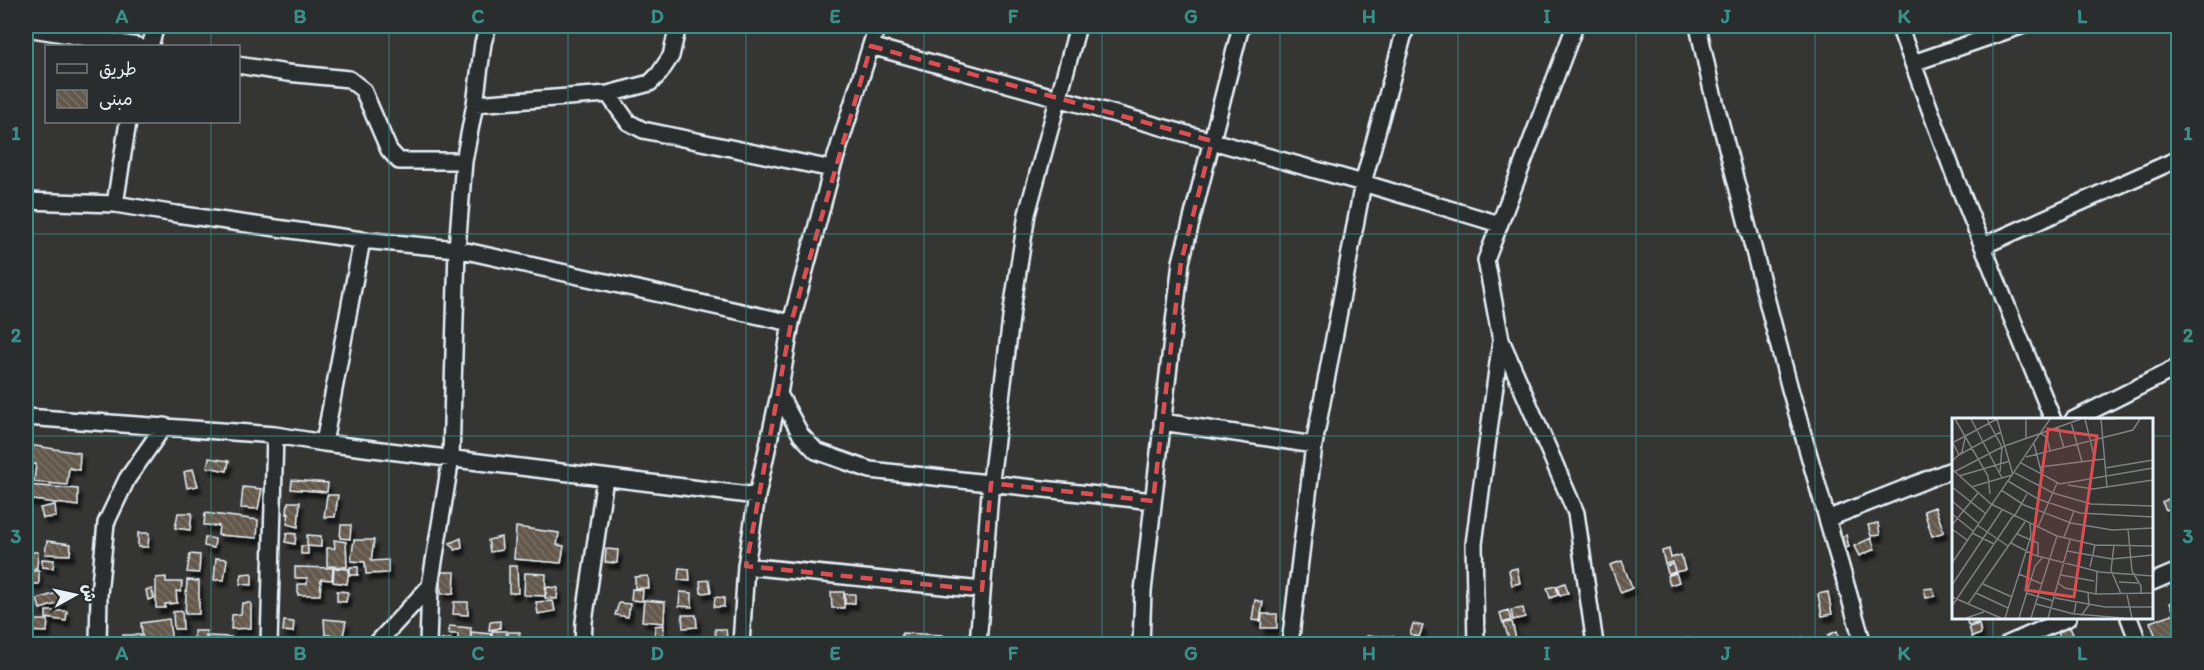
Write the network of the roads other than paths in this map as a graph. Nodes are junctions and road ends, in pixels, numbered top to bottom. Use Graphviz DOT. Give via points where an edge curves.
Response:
graph roads {
  1 [pos="156,26"];
  2 [pos="488,26"];
  3 [pos="678,26"];
  4 [pos="877,26"];
  5 [pos="1078,26"];
  6 [pos="1241,26"];
  7 [pos="1406,26"];
  8 [pos="1575,26"];
  9 [pos="1698,26"];
  10 [pos="1899,26"];
  11 [pos="2021,26"];
  12 [pos="26,28"];
  13 [pos="132,45"];
  14 [pos="150,45"];
  15 [pos="871,46"];
  16 [pos="1913,63"];
  17 [pos="240,65"];
  18 [pos="608,94"];
  19 [pos="1058,98"];
  20 [pos="475,104"];
  21 [pos="128,123"];
  22 [pos="1212,141"];
  23 [pos="2178,159"];
  24 [pos="464,162"];
  25 [pos="832,169"];
  26 [pos="1363,183"];
  27 [pos="26,201"];
  28 [pos="115,204"];
  29 [pos="1499,224"];
  30 [pos="362,240"];
  31 [pos="1983,246"];
  32 [pos="457,249"];
  33 [pos="791,323"];
  34 [pos="1501,340"];
  35 [pos="2178,367"];
  36 [pos="780,394"];
  37 [pos="26,417"];
  38 [pos="2052,418"];
  39 [pos="2077,418"];
  40 [pos="1162,422"];
  41 [pos="164,426"];
  42 [pos="275,435"];
  43 [pos="324,444"];
  44 [pos="1314,445"];
  45 [pos="451,458"];
  46 [pos="1952,469"];
  47 [pos="605,478"];
  48 [pos="991,483"];
  49 [pos="757,496"];
  50 [pos="1153,501"];
  51 [pos="1827,519"];
  52 [pos="746,567"];
  53 [pos="2178,571"];
  54 [pos="2153,581"];
  55 [pos="430,586"];
  56 [pos="982,590"];
  57 [pos="2066,619"];
  58 [pos="2129,619"];
  59 [pos="98,645"];
  60 [pos="269,645"];
  61 [pos="376,645"];
  62 [pos="428,645"];
  63 [pos="583,645"];
  64 [pos="741,645"];
  65 [pos="978,645"];
  66 [pos="1142,645"];
  67 [pos="1290,645"];
  68 [pos="1476,645"];
  69 [pos="1595,645"];
  70 [pos="1863,645"];
  71 [pos="2008,645"];
  72 [pos="2139,645"];
  1 -- 14 [label="street"];
  2 -- 20 [label="street"];
  3 -- 18 [label="street" via="671,56 650,83"];
  4 -- 15 [label="street"];
  5 -- 19 [label="street"];
  6 -- 22 [label="street"];
  7 -- 26 [label="street"];
  8 -- 29 [label="street"];
  9 -- 51 [label="street"];
  10 -- 16 [label="street"];
  11 -- 16 [label="street"];
  12 -- 13 [label="street"];
  15 -- 19 [label="street"];
  15 -- 25 [label="street"];
  16 -- 31 [label="street"];
  17 -- 24 [label="street" via="349,79 363,90 389,150 399,160"];
  18 -- 20 [label="street"];
  18 -- 25 [label="street" via="628,123 643,130"];
  19 -- 22 [label="street"];
  19 -- 48 [label="street" via="1027,214"];
  20 -- 24 [label="street"];
  21 -- 28 [label="street"];
  22 -- 26 [label="street"];
  22 -- 40 [label="street" via="1180,262"];
  23 -- 31 [label="street"];
  24 -- 32 [label="street"];
  25 -- 33 [label="street"];
  26 -- 29 [label="street"];
  26 -- 44 [label="street"];
  27 -- 28 [label="street"];
  28 -- 30 [label="street"];
  29 -- 34 [label="street" via="1486,260"];
  30 -- 32 [label="street"];
  30 -- 43 [label="street"];
  31 -- 38 [label="street"];
  32 -- 33 [label="street"];
  32 -- 45 [label="street"];
  33 -- 36 [label="street"];
  34 -- 68 [label="street" via="1473,544"];
  34 -- 69 [label="street" via="1576,513"];
  35 -- 39 [label="street"];
  36 -- 48 [label="street" via="801,435 816,451 870,470"];
  36 -- 49 [label="street"];
  37 -- 41 [label="street"];
  40 -- 44 [label="street"];
  40 -- 50 [label="street"];
  41 -- 42 [label="street"];
  41 -- 59 [label="street" via="127,479 106,522"];
  42 -- 43 [label="street"];
  42 -- 60 [label="street"];
  43 -- 45 [label="street"];
  44 -- 67 [label="street"];
  45 -- 47 [label="street"];
  45 -- 55 [label="street"];
  46 -- 51 [label="street"];
  47 -- 49 [label="street"];
  47 -- 63 [label="street"];
  48 -- 50 [label="street"];
  48 -- 56 [label="street"];
  49 -- 52 [label="street"];
  50 -- 66 [label="street" via="1143,591"];
  51 -- 70 [label="street"];
  52 -- 56 [label="street"];
  52 -- 64 [label="street"];
  53 -- 54 [label="street"];
  55 -- 61 [label="street"];
  55 -- 62 [label="street"];
  56 -- 65 [label="street"];
  57 -- 71 [label="street"];
  58 -- 72 [label="street"];
}
